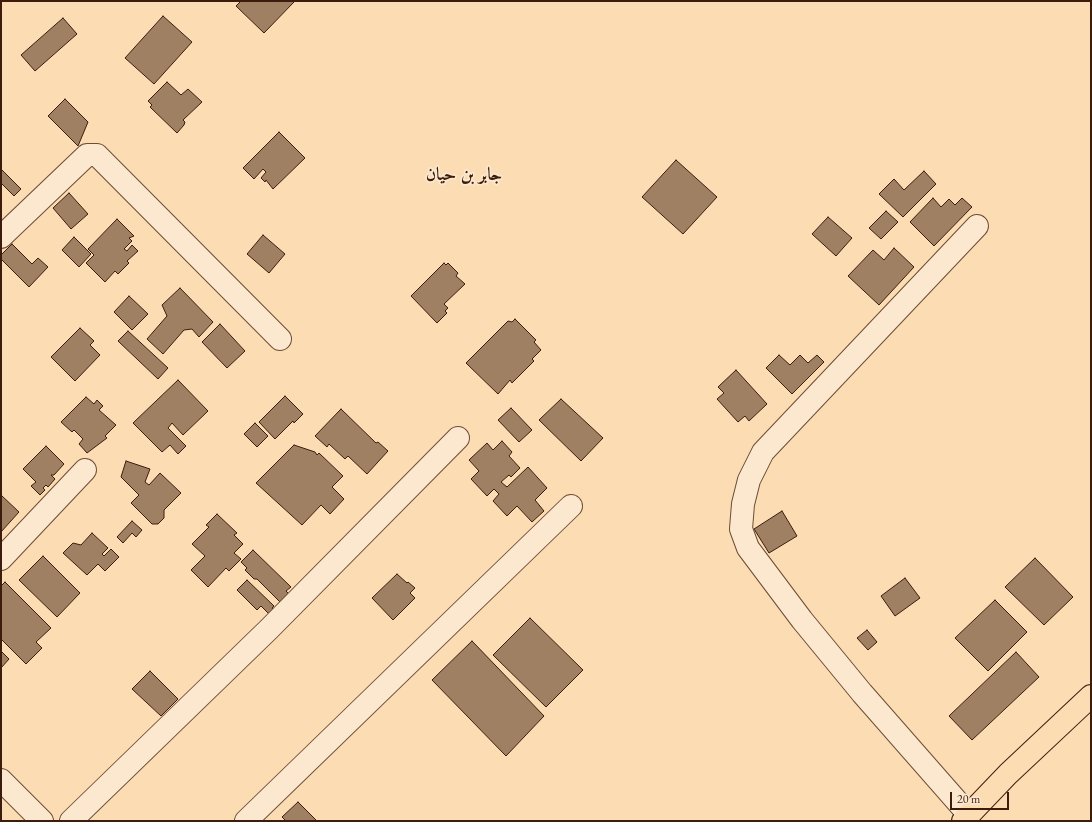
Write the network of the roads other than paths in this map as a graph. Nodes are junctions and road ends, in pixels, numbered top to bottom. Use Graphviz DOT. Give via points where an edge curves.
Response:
graph roads {
  1 [pos="977,226"];
  2 [pos="1,237"];
  3 [pos="280,339"];
  4 [pos="458,438"];
  5 [pos="85,470"];
  6 [pos="571,506"];
  7 [pos="1,559"];
  8 [pos="1091,696"];
  9 [pos="1,780"];
  10 [pos="966,818"];
  11 [pos="42,821"];
  12 [pos="71,821"];
  13 [pos="246,821"];
  1 -- 10 [label="street" via="763,452 749,480 743,504 741,529 748,548 802,620"];
  2 -- 3 [label="street" via="87,154 96,155"];
  4 -- 12 [label="street" via="269,628"];
  5 -- 7 [label="street"];
  6 -- 13 [label="street"];
  8 -- 10 [label="main road" via="1008,774"];
  9 -- 11 [label="street"];
}
